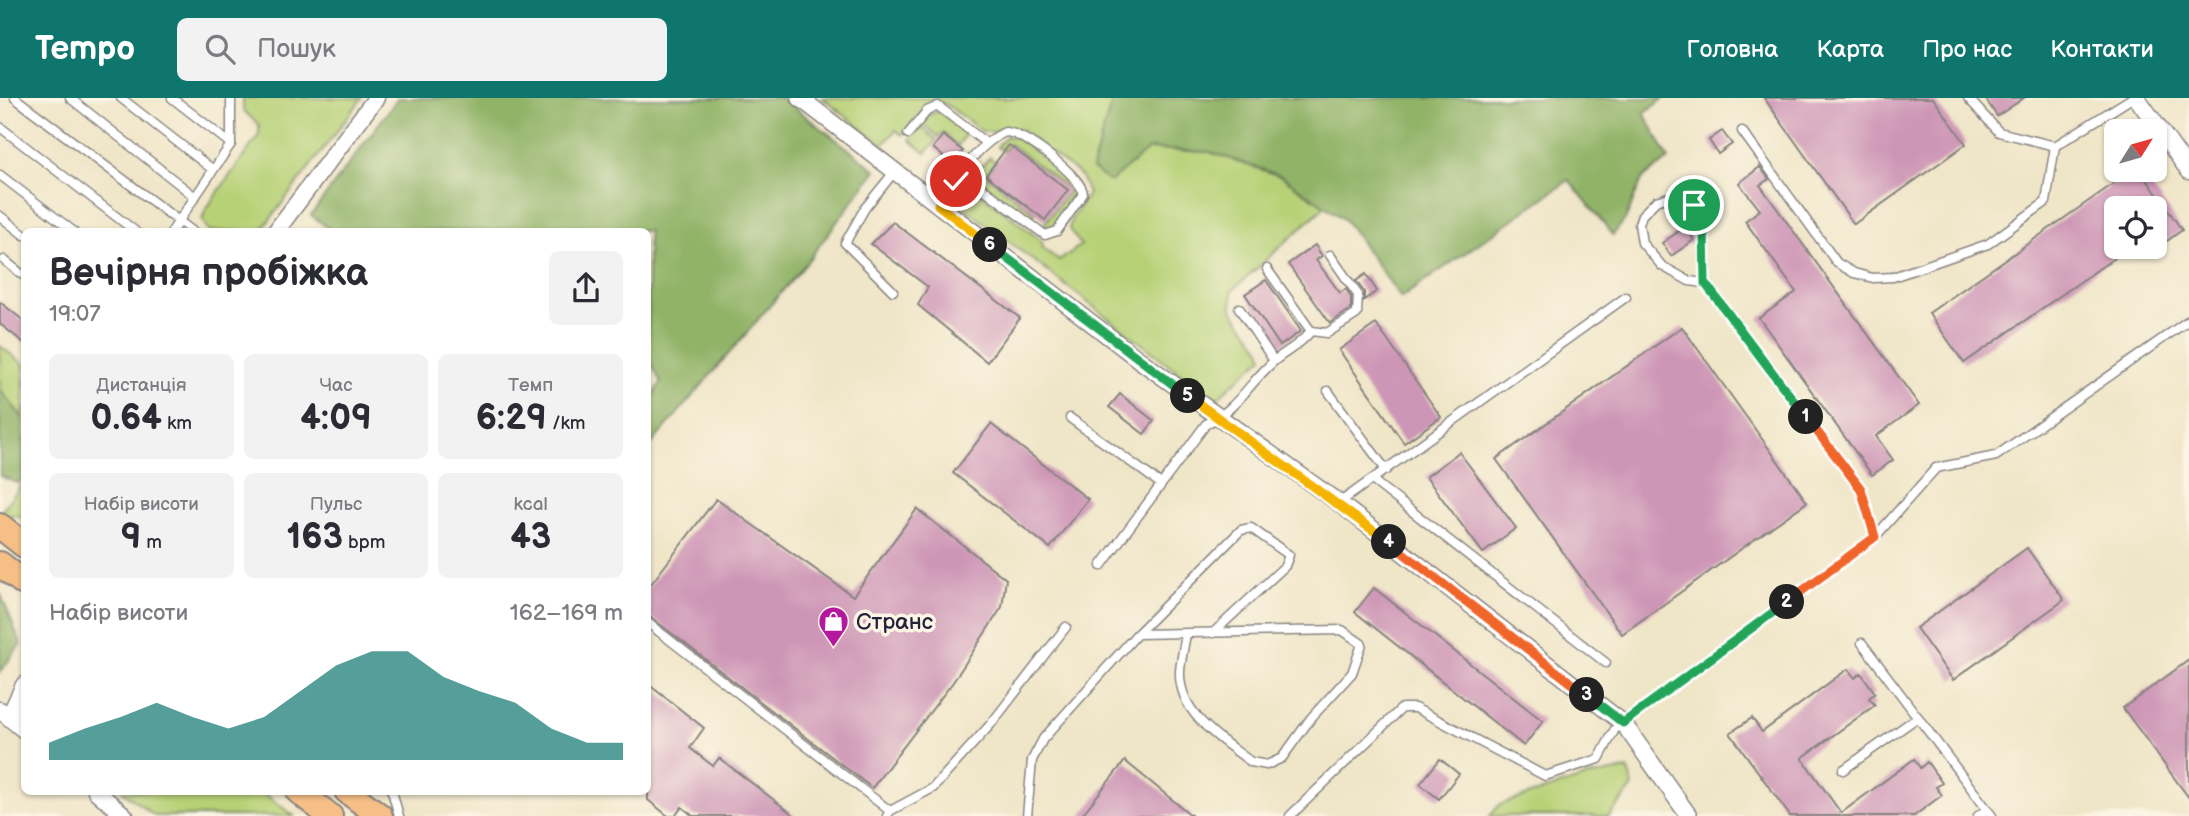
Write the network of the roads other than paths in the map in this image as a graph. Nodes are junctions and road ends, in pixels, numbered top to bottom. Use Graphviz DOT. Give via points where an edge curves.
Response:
graph roads {
  1 [pos="15,98"];
  2 [pos="70,98"];
  3 [pos="121,98"];
  4 [pos="172,98"];
  5 [pos="231,98"];
  6 [pos="376,98"];
  7 [pos="800,98"];
  8 [pos="1968,98"];
  9 [pos="2134,98"];
  10 [pos="0,127"];
  11 [pos="1742,131"];
  12 [pos="908,134"];
  13 [pos="986,143"];
  14 [pos="231,144"];
  15 [pos="2054,146"];
  16 [pos="212,169"];
  17 [pos="2189,171"];
  18 [pos="895,172"];
  19 [pos="962,173"];
  20 [pos="0,175"];
  21 [pos="194,195"];
  22 [pos="938,205"];
  23 [pos="0,216"];
  24 [pos="178,221"];
  25 [pos="69,228"];
  26 [pos="131,228"];
  27 [pos="174,228"];
  28 [pos="188,228"];
  29 [pos="278,228"];
  30 [pos="21,233"];
  31 [pos="1330,255"];
  32 [pos="4,260"];
  33 [pos="1267,269"];
  34 [pos="21,274"];
  35 [pos="1705,283"];
  36 [pos="893,291"];
  37 [pos="1626,297"];
  38 [pos="1239,308"];
  39 [pos="2189,320"];
  40 [pos="1311,331"];
  41 [pos="1274,360"];
  42 [pos="1328,391"];
  43 [pos="1070,418"];
  44 [pos="1218,418"];
  45 [pos="1386,470"];
  46 [pos="1372,480"];
  47 [pos="1161,484"];
  48 [pos="1339,503"];
  49 [pos="0,526"];
  50 [pos="1875,537"];
  51 [pos="21,543"];
  52 [pos="0,564"];
  53 [pos="1101,566"];
  54 [pos="21,581"];
  55 [pos="651,625"];
  56 [pos="1066,627"];
  57 [pos="1213,633"];
  58 [pos="1137,634"];
  59 [pos="1186,634"];
  60 [pos="1862,643"];
  61 [pos="1606,663"];
  62 [pos="21,689"];
  63 [pos="4,714"];
  64 [pos="1918,717"];
  65 [pos="1623,723"];
  66 [pos="21,728"];
  67 [pos="1843,770"];
  68 [pos="101,795"];
  69 [pos="303,795"];
  70 [pos="351,795"];
  71 [pos="392,795"];
  72 [pos="889,813"];
  73 [pos="1989,813"];
  74 [pos="125,816"];
  75 [pos="330,816"];
  76 [pos="380,816"];
  77 [pos="399,816"];
  78 [pos="1027,816"];
  79 [pos="1290,816"];
  80 [pos="1689,816"];
  81 [pos="1978,816"];
  1 -- 24 [label="lane"];
  2 -- 21 [label="lane"];
  3 -- 16 [label="lane"];
  4 -- 14 [label="lane"];
  5 -- 14 [label="lane"];
  6 -- 29 [label="street"];
  7 -- 18 [label="street"];
  8 -- 15 [label="lane" via="1999,132"];
  9 -- 15 [label="lane"];
  9 -- 17 [label="street"];
  10 -- 26 [label="lane"];
  11 -- 15 [label="lane" via="1837,263 1873,278 1893,277 1988,244 2046,202"];
  12 -- 13 [label="lane" via="927,111 939,106"];
  13 -- 19 [label="lane"];
  13 -- 19 [label="lane" via="1005,132 1017,133 1080,183 1081,199 1057,231 1038,232"];
  14 -- 16 [label="lane"];
  16 -- 21 [label="lane"];
  18 -- 22 [label="street"];
  18 -- 36 [label="lane" via="865,208 845,243"];
  19 -- 22 [label="lane"];
  20 -- 25 [label="lane"];
  21 -- 24 [label="lane"];
  22 -- 44 [label="street"];
  23 -- 30 [label="lane"];
  24 -- 27 [label="lane"];
  24 -- 28 [label="lane"];
  31 -- 40 [label="lane" via="1358,295 1359,308 1352,319 1327,333"];
  32 -- 34 [label="lane"];
  33 -- 40 [label="lane"];
  35 -- 35 [label="lane" via="1700,214 1685,198 1675,195 1656,201 1642,215 1642,243 1662,266 1689,281"];
  35 -- 50 [label="lane" via="1861,489"];
  37 -- 45 [label="lane"];
  38 -- 41 [label="lane"];
  39 -- 50 [label="lane" via="1996,456 1936,468"];
  40 -- 41 [label="lane" via="1298,347"];
  41 -- 44 [label="lane"];
  42 -- 45 [label="lane"];
  43 -- 47 [label="lane"];
  44 -- 47 [label="lane" via="1206,424"];
  44 -- 48 [label="street"];
  45 -- 46 [label="lane"];
  46 -- 48 [label="lane"];
  46 -- 61 [label="lane"];
  47 -- 53 [label="lane"];
  48 -- 65 [label="street"];
  49 -- 51 [label="main road"];
  50 -- 65 [label="lane"];
  52 -- 54 [label="main road"];
  55 -- 72 [label="lane"];
  56 -- 72 [label="lane" via="992,724 933,788"];
  57 -- 58 [label="lane" via="1285,566 1289,555 1251,528 1241,530"];
  57 -- 59 [label="lane"];
  57 -- 59 [label="lane" via="1342,630 1362,644 1352,673 1282,758 1259,765 1201,722 1186,700 1180,674"];
  58 -- 59 [label="lane"];
  58 -- 78 [label="lane" via="1043,738 1032,760"];
  60 -- 64 [label="lane"];
  62 -- 63 [label="street"];
  63 -- 66 [label="street"];
  64 -- 67 [label="lane"];
  64 -- 73 [label="lane"];
  65 -- 79 [label="lane" via="1599,759 1545,776 1415,708 1402,708"];
  65 -- 80 [label="street"];
  68 -- 74 [label="street"];
  69 -- 75 [label="main road"];
  70 -- 76 [label="main road"];
  71 -- 77 [label="lane"];
  73 -- 81 [label="lane"];
}
